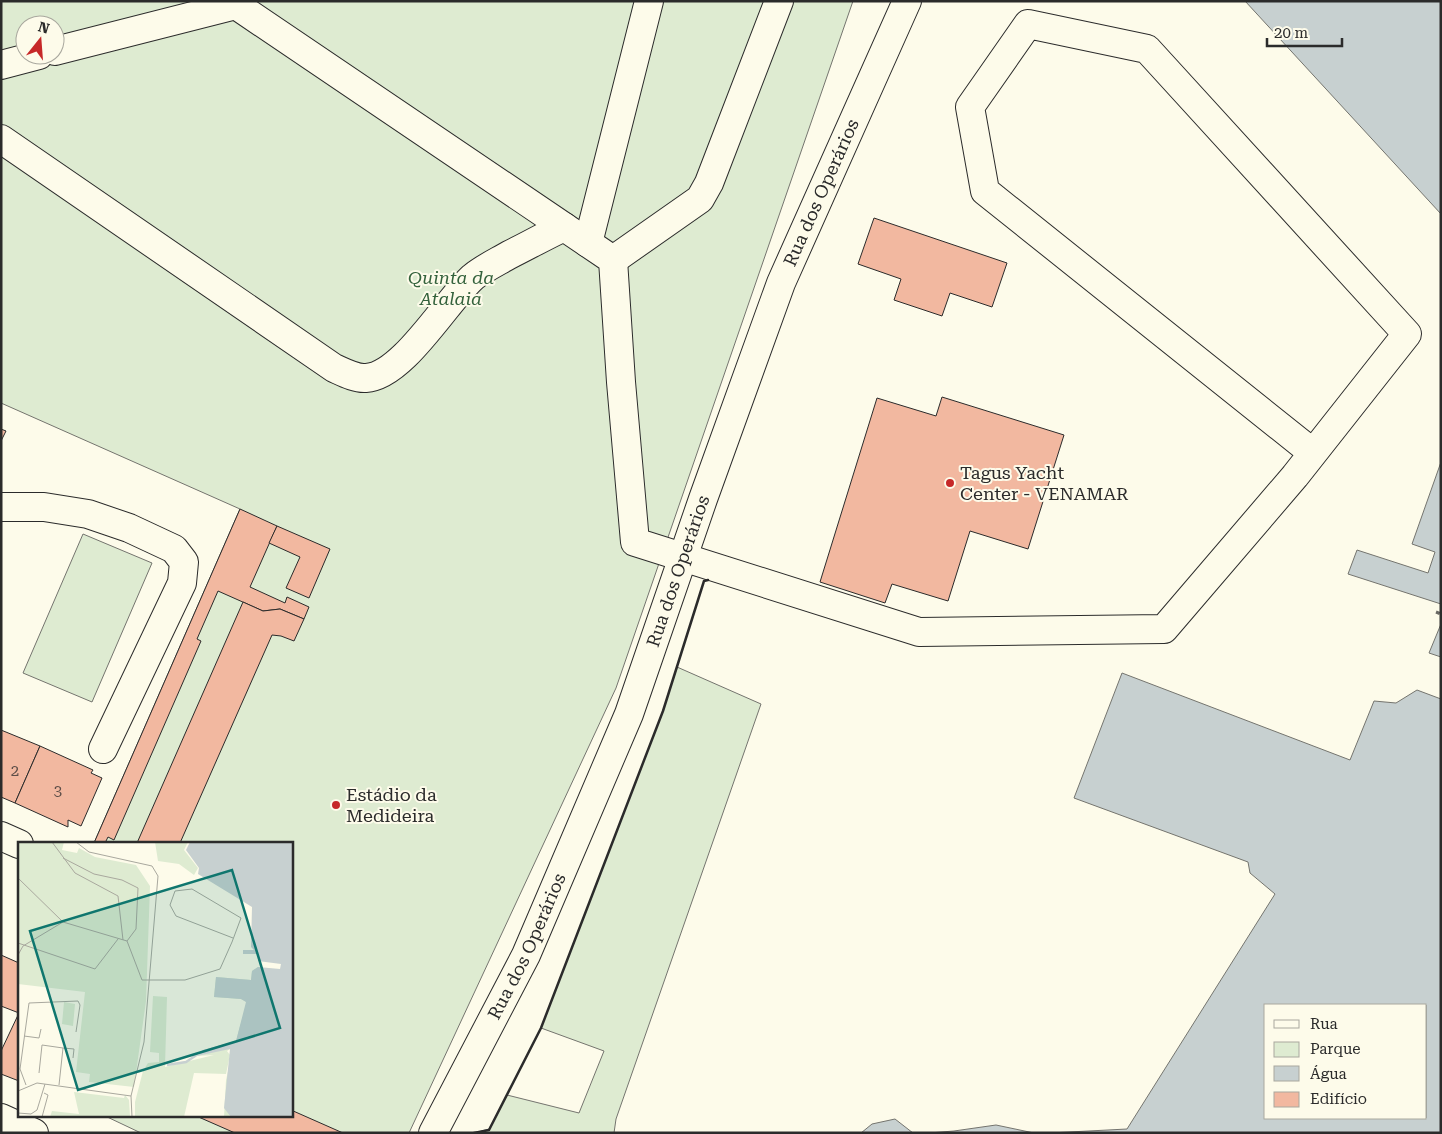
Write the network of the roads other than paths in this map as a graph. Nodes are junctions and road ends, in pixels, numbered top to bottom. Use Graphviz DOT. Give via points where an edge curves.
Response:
graph roads {
  1 [pos="648,1"];
  2 [pos="778,1"];
  3 [pos="907,1"];
  4 [pos="235,3"];
  5 [pos="65,48"];
  6 [pos="15,61"];
  7 [pos="1,65"];
  8 [pos="1,138"];
  9 [pos="564,227"];
  10 [pos="588,243"];
  11 [pos="613,260"];
  12 [pos="1313,453"];
  13 [pos="1,507"];
  14 [pos="683,558"];
  15 [pos="103,749"];
  16 [pos="1,836"];
  17 [pos="18,844"];
  18 [pos="1,1118"];
  19 [pos="34,1133"];
  20 [pos="432,1133"];
  1 -- 10 [label="street"];
  2 -- 11 [label="street" via="709,183 700,199"];
  3 -- 14 [label="street, Rua dos Operários" via="781,283"];
  4 -- 5 [label="street"];
  4 -- 9 [label="street"];
  6 -- 7 [label="street"];
  8 -- 9 [label="street" via="334,368 366,379 393,366 473,278 489,266"];
  9 -- 10 [label="street"];
  10 -- 11 [label="street"];
  11 -- 14 [label="street" via="635,542"];
  12 -- 12 [label="street" via="1407,334 1147,49 1028,24 970,107 985,191"];
  12 -- 14 [label="street" via="1164,629 919,632"];
  13 -- 15 [label="street" via="44,507 88,514 174,549 184,562 182,583"];
  14 -- 20 [label="street, Rua dos Operários" via="629,714 526,955"];
  16 -- 17 [label="street"];
  18 -- 19 [label="street"];
}
